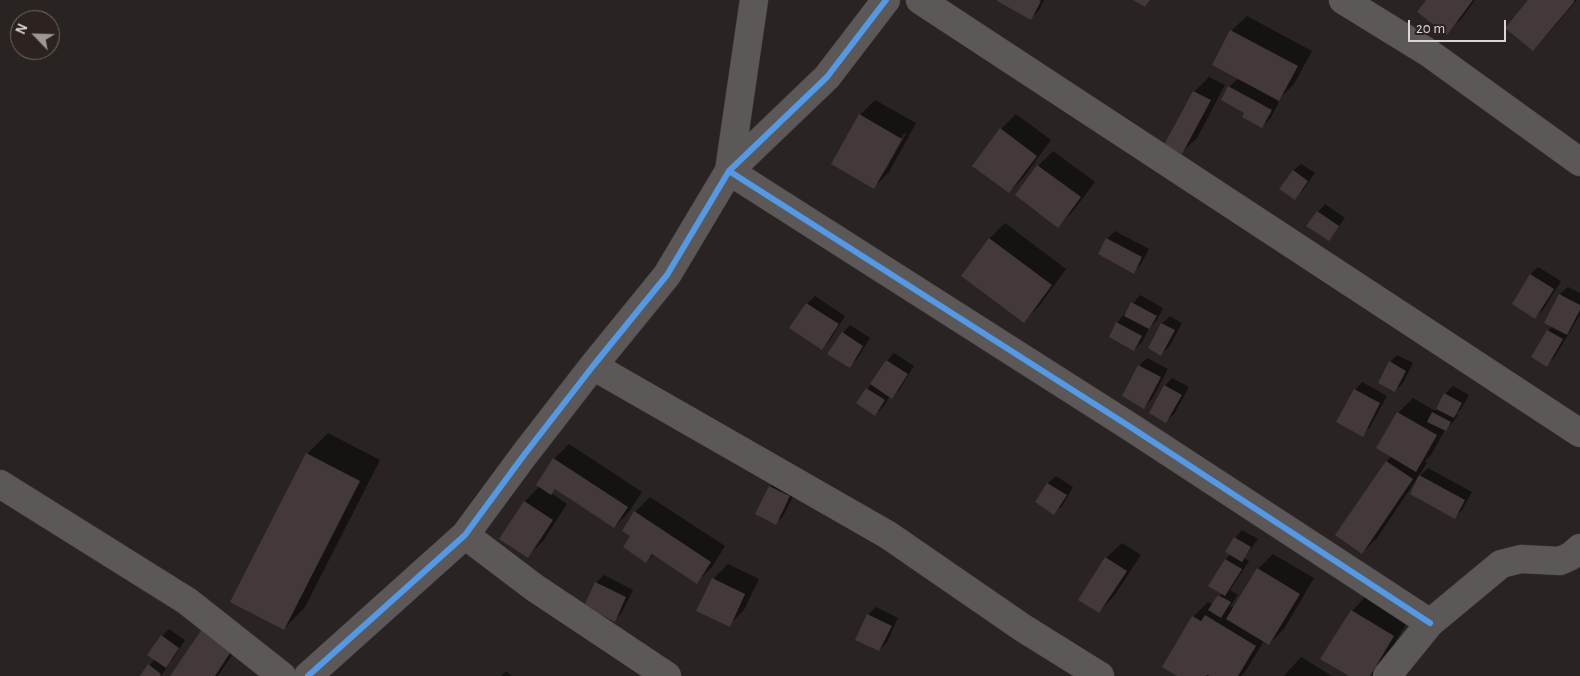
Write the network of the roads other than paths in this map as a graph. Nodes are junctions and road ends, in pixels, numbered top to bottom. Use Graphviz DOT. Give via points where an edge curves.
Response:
graph roads {
  1 [pos="754,0"];
  2 [pos="886,0"];
  3 [pos="920,0"];
  4 [pos="1343,0"];
  5 [pos="1580,162"];
  6 [pos="730,171"];
  7 [pos="593,366"];
  8 [pos="1580,433"];
  9 [pos="0,484"];
  10 [pos="464,535"];
  11 [pos="1580,548"];
  12 [pos="1430,623"];
  13 [pos="282,676"];
  14 [pos="308,676"];
  15 [pos="667,676"];
  16 [pos="1100,676"];
  17 [pos="1387,676"];
  1 -- 6 [label="street"];
  2 -- 6 [label="street" via="827,77"];
  3 -- 8 [label="street"];
  4 -- 5 [label="street" via="1429,53"];
  6 -- 7 [label="street" via="667,275"];
  6 -- 12 [label="street"];
  7 -- 10 [label="street"];
  7 -- 16 [label="street" via="888,535 1023,628"];
  9 -- 13 [label="street" via="187,601"];
  10 -- 14 [label="street"];
  10 -- 15 [label="street" via="535,588"];
  11 -- 12 [label="street" via="1560,561 1521,559 1501,564"];
  12 -- 17 [label="street"];
}
